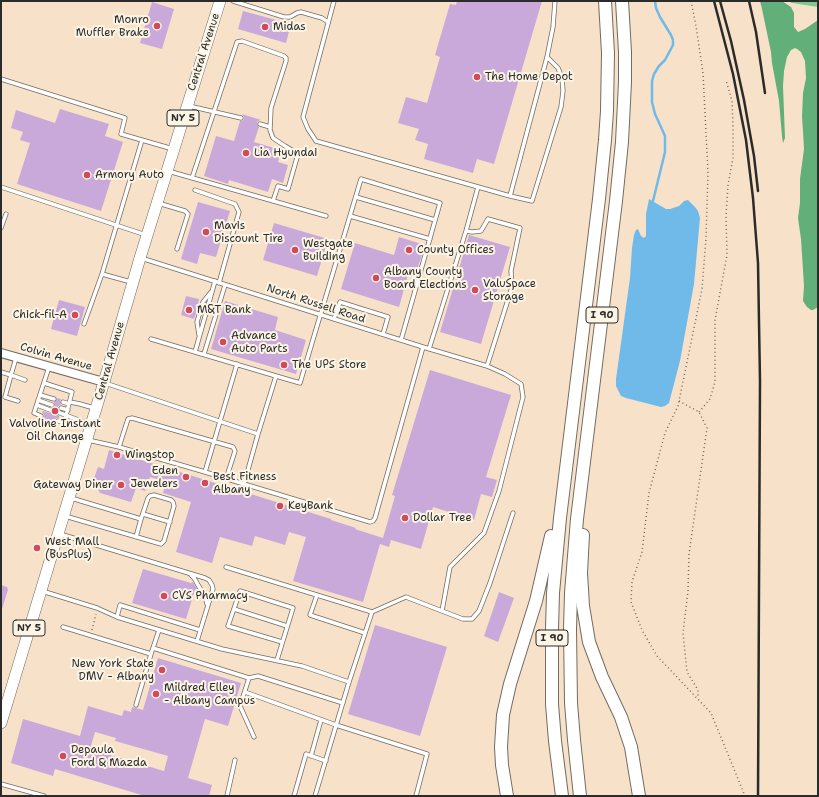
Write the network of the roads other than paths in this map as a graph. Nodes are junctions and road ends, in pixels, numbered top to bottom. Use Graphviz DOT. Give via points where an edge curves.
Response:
graph roads {
  1 [pos="232,1"];
  2 [pos="334,1"];
  3 [pos="555,1"];
  4 [pos="604,1"];
  5 [pos="622,1"];
  6 [pos="217,2"];
  7 [pos="328,22"];
  8 [pos="547,57"];
  9 [pos="1,79"];
  10 [pos="187,106"];
  11 [pos="214,112"];
  12 [pos="241,118"];
  13 [pos="260,124"];
  14 [pos="270,126"];
  15 [pos="142,140"];
  16 [pos="174,149"];
  17 [pos="167,170"];
  18 [pos="192,178"];
  19 [pos="1,187"];
  20 [pos="478,187"];
  21 [pos="195,190"];
  22 [pos="510,196"];
  23 [pos="356,197"];
  24 [pos="273,201"];
  25 [pos="157,202"];
  26 [pos="6,214"];
  27 [pos="326,216"];
  28 [pos="350,216"];
  29 [pos="435,220"];
  30 [pos="116,226"];
  31 [pos="1,228"];
  32 [pos="466,231"];
  33 [pos="147,236"];
  34 [pos="430,239"];
  35 [pos="177,248"];
  36 [pos="140,258"];
  37 [pos="102,274"];
  38 [pos="215,281"];
  39 [pos="132,283"];
  40 [pos="220,283"];
  41 [pos="225,285"];
  42 [pos="321,314"];
  43 [pos="334,319"];
  44 [pos="84,324"];
  45 [pos="383,334"];
  46 [pos="151,339"];
  47 [pos="401,340"];
  48 [pos="423,347"];
  49 [pos="429,349"];
  50 [pos="195,352"];
  51 [pos="1,353"];
  52 [pos="204,354"];
  53 [pos="17,357"];
  54 [pos="237,364"];
  55 [pos="486,366"];
  56 [pos="50,367"];
  57 [pos="1,372"];
  58 [pos="11,376"];
  59 [pos="276,376"];
  60 [pos="26,380"];
  61 [pos="104,382"];
  62 [pos="44,383"];
  63 [pos="40,395"];
  64 [pos="54,399"];
  65 [pos="38,400"];
  66 [pos="18,401"];
  67 [pos="63,402"];
  68 [pos="70,403"];
  69 [pos="52,405"];
  70 [pos="37,406"];
  71 [pos="62,408"];
  72 [pos="96,409"];
  73 [pos="50,410"];
  74 [pos="68,410"];
  75 [pos="60,413"];
  76 [pos="66,415"];
  77 [pos="41,416"];
  78 [pos="58,421"];
  79 [pos="220,421"];
  80 [pos="589,422"];
  81 [pos="91,425"];
  82 [pos="258,434"];
  83 [pos="87,440"];
  84 [pos="214,442"];
  85 [pos="119,447"];
  86 [pos="205,472"];
  87 [pos="226,478"];
  88 [pos="564,480"];
  89 [pos="244,484"];
  90 [pos="69,497"];
  91 [pos="513,513"];
  92 [pos="143,514"];
  93 [pos="64,515"];
  94 [pos="141,519"];
  95 [pos="170,522"];
  96 [pos="58,534"];
  97 [pos="136,537"];
  98 [pos="226,567"];
  99 [pos="186,572"];
  100 [pos="41,590"];
  101 [pos="317,595"];
  102 [pos="207,609"];
  103 [pos="234,609"];
  104 [pos="442,611"];
  105 [pos="372,612"];
  106 [pos="117,616"];
  107 [pos="287,626"];
  108 [pos="63,627"];
  109 [pos="159,630"];
  110 [pos="200,630"];
  111 [pos="365,633"];
  112 [pos="197,641"];
  113 [pos="282,642"];
  114 [pos="153,648"];
  115 [pos="151,654"];
  116 [pos="277,660"];
  117 [pos="249,678"];
  118 [pos="350,682"];
  119 [pos="245,692"];
  120 [pos="136,704"];
  121 [pos="343,704"];
  122 [pos="321,720"];
  123 [pos="1,722"];
  124 [pos="336,725"];
  125 [pos="254,737"];
  126 [pos="311,756"];
  127 [pos="235,760"];
  128 [pos="326,761"];
  129 [pos="1,784"];
  130 [pos="44,796"];
  131 [pos="227,796"];
  132 [pos="294,796"];
  133 [pos="315,796"];
  134 [pos="416,796"];
  135 [pos="506,796"];
  136 [pos="562,796"];
  137 [pos="580,796"];
  138 [pos="640,796"];
  1 -- 7 [label="lane" via="284,17 301,12"];
  2 -- 7 [label="lane"];
  3 -- 8 [label="lane"];
  4 -- 88 [label="highway, I 90" via="608,53 605,140"];
  5 -- 80 [label="highway, I 90" via="625,52 623,134"];
  6 -- 10 [label="main road, Central Avenue / NY 5"];
  7 -- 20 [label="lane" via="303,117 316,140"];
  8 -- 22 [label="lane"];
  8 -- 22 [label="lane" via="558,68 562,78 561,108 532,201"];
  9 -- 15 [label="lane" via="126,118 121,134"];
  10 -- 11 [label="lane"];
  10 -- 16 [label="main road, Central Avenue / NY 5"];
  11 -- 12 [label="lane"];
  11 -- 14 [label="lane" via="237,42 242,41 286,58 271,108"];
  11 -- 18 [label="lane"];
  13 -- 14 [label="lane"];
  14 -- 24 [label="lane" via="273,138 298,154 288,189 278,186"];
  15 -- 16 [label="lane"];
  15 -- 30 [label="lane"];
  16 -- 17 [label="main road, Central Avenue / NY 5"];
  17 -- 18 [label="lane"];
  17 -- 25 [label="main road, Central Avenue / NY 5"];
  18 -- 24 [label="lane"];
  19 -- 30 [label="lane"];
  20 -- 22 [label="lane"];
  20 -- 32 [label="lane"];
  21 -- 40 [label="lane" via="235,204 239,212"];
  23 -- 28 [label="lane"];
  23 -- 29 [label="lane"];
  23 -- 29 [label="lane" via="361,179 440,203"];
  24 -- 27 [label="lane"];
  25 -- 33 [label="main road, Central Avenue / NY 5"];
  25 -- 35 [label="lane" via="188,214"];
  26 -- 31 [label="lane"];
  28 -- 34 [label="lane"];
  28 -- 42 [label="lane"];
  29 -- 34 [label="lane"];
  30 -- 33 [label="lane"];
  30 -- 37 [label="lane"];
  32 -- 49 [label="lane"];
  32 -- 55 [label="lane" via="480,231 488,219 520,228 511,271 512,287"];
  33 -- 36 [label="main road, Central Avenue / NY 5"];
  34 -- 47 [label="lane"];
  36 -- 38 [label="lane, North Russell Road"];
  36 -- 39 [label="main road, Central Avenue / NY 5"];
  37 -- 39 [label="lane"];
  37 -- 44 [label="lane"];
  38 -- 40 [label="lane, North Russell Road"];
  38 -- 50 [label="lane"];
  39 -- 61 [label="main road, Central Avenue / NY 5"];
  40 -- 41 [label="lane, North Russell Road"];
  41 -- 42 [label="lane, North Russell Road"];
  41 -- 52 [label="lane"];
  42 -- 43 [label="lane, North Russell Road"];
  42 -- 59 [label="lane" via="300,383"];
  43 -- 45 [label="lane, North Russell Road"];
  43 -- 45 [label="lane" via="340,302 388,317"];
  45 -- 47 [label="lane, North Russell Road"];
  46 -- 50 [label="lane"];
  47 -- 48 [label="lane, North Russell Road"];
  48 -- 49 [label="lane, North Russell Road"];
  48 -- 89 [label="lane" via="375,518 372,521 368,522"];
  49 -- 55 [label="lane, North Russell Road"];
  50 -- 52 [label="lane"];
  51 -- 53 [label="street, Colvin Avenue"];
  52 -- 54 [label="lane"];
  53 -- 56 [label="street, Colvin Avenue"];
  53 -- 58 [label="lane"];
  54 -- 59 [label="lane"];
  54 -- 79 [label="lane"];
  55 -- 104 [label="lane, North Russell Road" via="506,374 521,384 523,397 499,491 484,533 450,567"];
  56 -- 61 [label="street, Colvin Avenue"];
  56 -- 62 [label="lane"];
  57 -- 58 [label="lane"];
  58 -- 60 [label="lane"];
  58 -- 66 [label="lane" via="5,397"];
  59 -- 82 [label="lane"];
  61 -- 72 [label="main road, Central Avenue / NY 5"];
  61 -- 79 [label="lane"];
  62 -- 63 [label="lane"];
  62 -- 68 [label="lane" via="72,392"];
  63 -- 64 [label="lane"];
  63 -- 65 [label="lane"];
  65 -- 69 [label="lane"];
  65 -- 70 [label="lane"];
  67 -- 68 [label="lane"];
  68 -- 72 [label="lane"];
  68 -- 74 [label="lane"];
  70 -- 73 [label="lane"];
  70 -- 77 [label="lane" via="34,413"];
  71 -- 74 [label="lane"];
  72 -- 81 [label="main road, Central Avenue / NY 5"];
  74 -- 76 [label="lane"];
  75 -- 76 [label="lane"];
  76 -- 78 [label="lane" via="64,423"];
  76 -- 81 [label="lane"];
  79 -- 82 [label="lane"];
  79 -- 84 [label="lane"];
  80 -- 137 [label="highway, I 90" via="573,556 570,629 571,703"];
  80 -- 138 [label="highway" via="581,573 583,606 595,660 621,717 631,747"];
  81 -- 83 [label="main road, Central Avenue / NY 5"];
  82 -- 89 [label="lane"];
  83 -- 85 [label="lane"];
  83 -- 90 [label="main road, Central Avenue / NY 5"];
  84 -- 85 [label="lane" via="130,418 127,420"];
  84 -- 86 [label="lane"];
  84 -- 87 [label="lane" via="235,449"];
  85 -- 86 [label="lane"];
  86 -- 87 [label="lane"];
  87 -- 89 [label="lane"];
  88 -- 135 [label="highway" via="536,601 503,715 501,747"];
  88 -- 136 [label="highway, I 90" via="553,592 552,637 552,704"];
  90 -- 93 [label="main road, Central Avenue / NY 5"];
  90 -- 94 [label="lane"];
  91 -- 104 [label="lane" via="479,611 472,619 463,619"];
  92 -- 94 [label="lane"];
  92 -- 95 [label="lane"];
  92 -- 95 [label="lane" via="148,498 154,495 172,501 174,505"];
  93 -- 96 [label="main road, Central Avenue / NY 5"];
  93 -- 97 [label="lane"];
  94 -- 97 [label="lane"];
  95 -- 97 [label="lane" via="164,542 161,544"];
  96 -- 99 [label="lane"];
  96 -- 100 [label="main road, Central Avenue / NY 5"];
  98 -- 101 [label="lane"];
  99 -- 102 [label="lane" via="194,577 198,584 206,600"];
  99 -- 102 [label="lane" via="207,579 211,583"];
  100 -- 106 [label="lane"];
  100 -- 123 [label="main road, Central Avenue / NY 5"];
  101 -- 105 [label="lane"];
  101 -- 111 [label="lane" via="310,615"];
  102 -- 110 [label="lane"];
  103 -- 107 [label="lane"];
  103 -- 107 [label="lane" via="240,591 293,608"];
  103 -- 113 [label="lane" via="228,626"];
  104 -- 105 [label="lane" via="406,597"];
  105 -- 111 [label="lane"];
  106 -- 109 [label="lane"];
  106 -- 110 [label="lane" via="120,605"];
  107 -- 113 [label="lane"];
  108 -- 115 [label="lane"];
  109 -- 112 [label="lane"];
  109 -- 114 [label="lane"];
  110 -- 112 [label="lane"];
  111 -- 118 [label="lane"];
  112 -- 116 [label="lane" via="222,649"];
  113 -- 116 [label="lane"];
  114 -- 115 [label="lane"];
  114 -- 117 [label="lane"];
  115 -- 120 [label="lane"];
  116 -- 118 [label="lane"];
  117 -- 119 [label="lane"];
  117 -- 121 [label="lane" via="258,676"];
  118 -- 121 [label="lane"];
  119 -- 122 [label="lane"];
  119 -- 125 [label="lane" via="240,706"];
  121 -- 124 [label="lane"];
  122 -- 124 [label="lane"];
  122 -- 126 [label="lane"];
  124 -- 128 [label="lane"];
  124 -- 134 [label="lane" via="427,754"];
  126 -- 128 [label="lane"];
  126 -- 132 [label="lane" via="306,754"];
  127 -- 131 [label="lane"];
  128 -- 133 [label="lane"];
  129 -- 130 [label="lane"];
}
